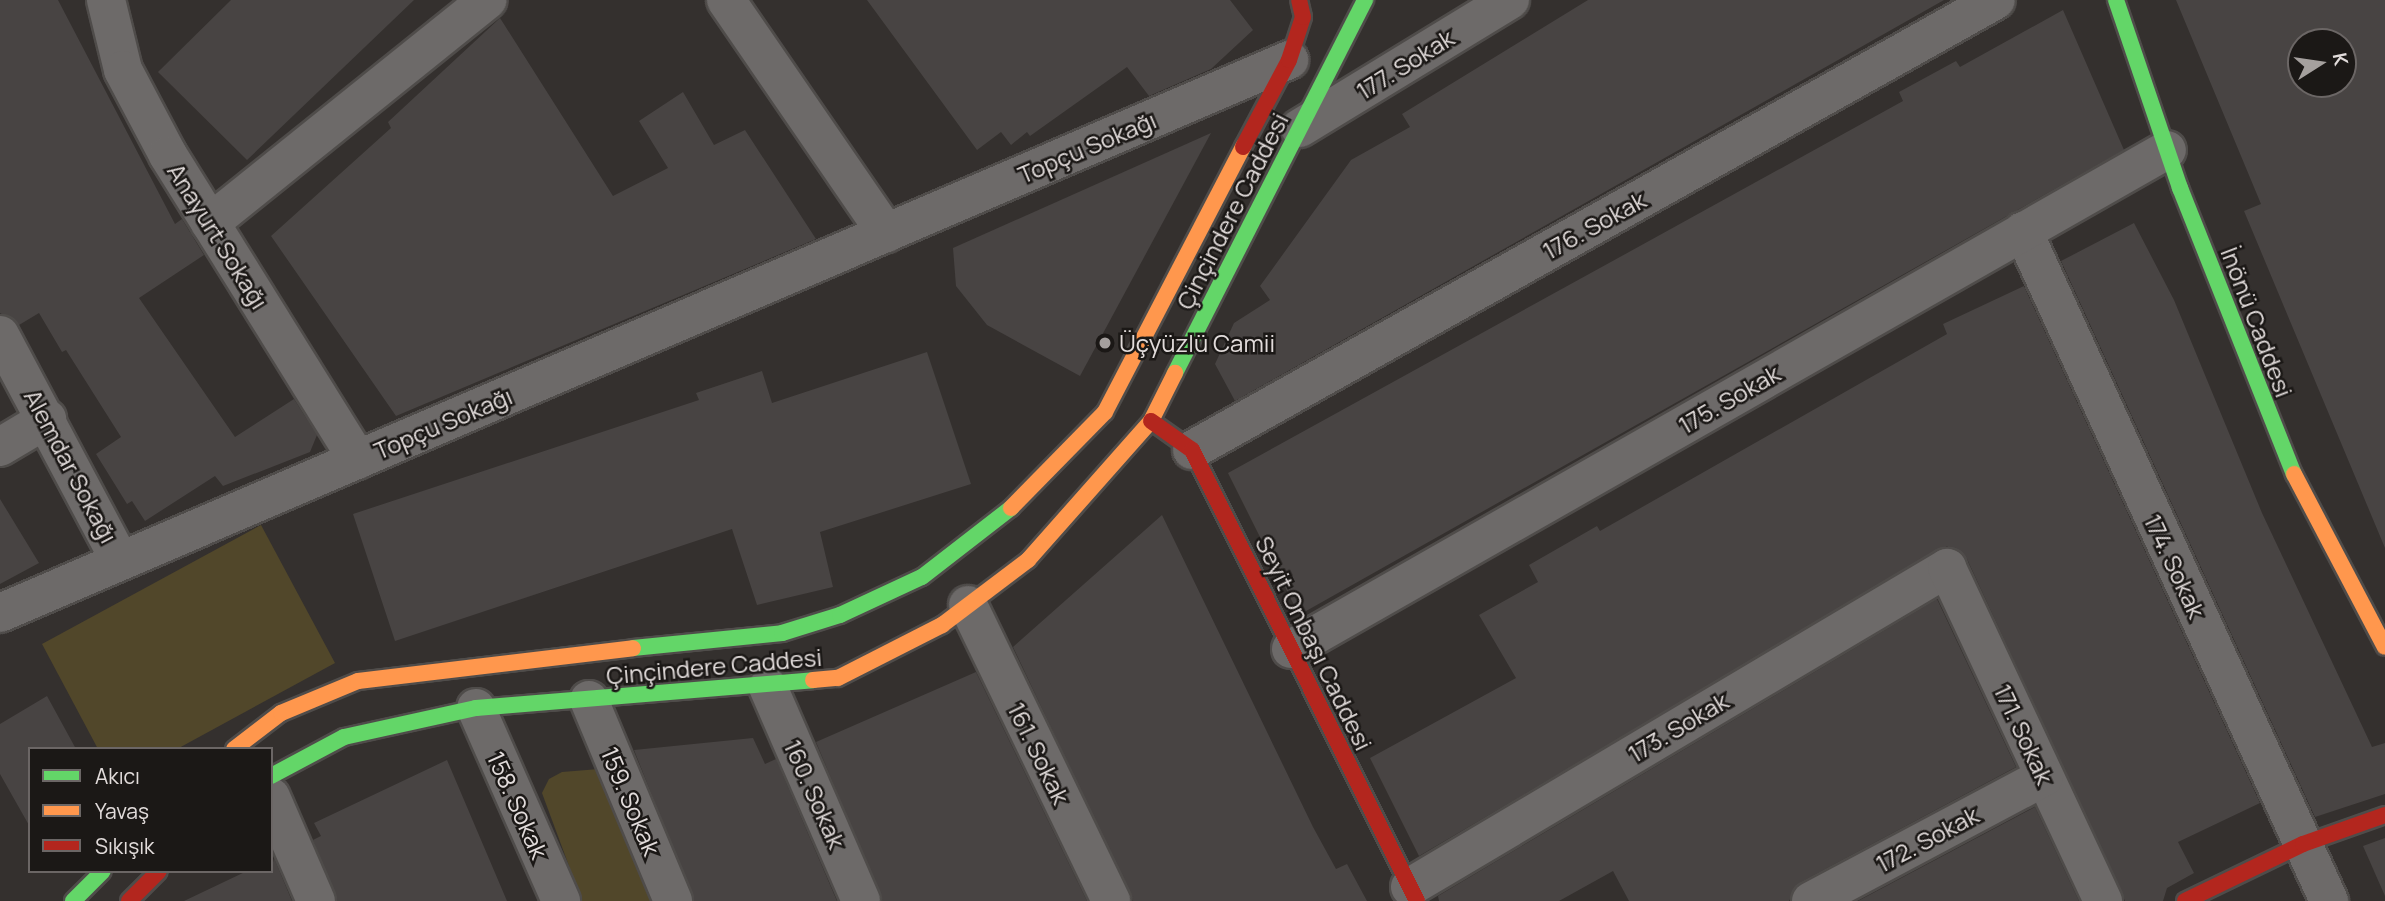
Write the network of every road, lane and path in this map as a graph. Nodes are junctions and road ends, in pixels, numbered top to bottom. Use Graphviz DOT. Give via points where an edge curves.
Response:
graph roads {
  1 [pos="106,0"];
  2 [pos="488,0"];
  3 [pos="726,0"];
  4 [pos="1299,0"];
  5 [pos="1365,0"];
  6 [pos="1510,0"];
  7 [pos="1996,0"];
  8 [pos="2116,0"];
  9 [pos="1289,60"];
  10 [pos="1300,128"];
  11 [pos="2167,150"];
  12 [pos="210,223"];
  13 [pos="2023,231"];
  14 [pos="886,233"];
  15 [pos="0,335"];
  16 [pos="47,419"];
  17 [pos="1151,421"];
  18 [pos="0,447"];
  19 [pos="1192,450"];
  20 [pos="358,460"];
  21 [pos="120,561"];
  22 [pos="1947,568"];
  23 [pos="968,605"];
  24 [pos="0,613"];
  25 [pos="2385,648"];
  26 [pos="1291,649"];
  27 [pos="768,687"];
  28 [pos="589,700"];
  29 [pos="476,708"];
  30 [pos="237,747"];
  31 [pos="273,775"];
  32 [pos="2044,777"];
  33 [pos="273,802"];
  34 [pos="2385,815"];
  35 [pos="2302,844"];
  36 [pos="101,873"];
  37 [pos="157,873"];
  38 [pos="1413,894"];
  39 [pos="73,901"];
  40 [pos="128,901"];
  41 [pos="316,901"];
  42 [pos="561,901"];
  43 [pos="673,901"];
  44 [pos="861,901"];
  45 [pos="1111,901"];
  46 [pos="1811,901"];
  47 [pos="2103,901"];
  48 [pos="2185,901"];
  49 [pos="2329,901"];
  1 -- 12 [label="street, Anayurt Sokağı" via="123,70"];
  2 -- 12 [label="street"];
  3 -- 14 [label="street"];
  4 -- 9 [label="main road, Çinçindere Caddesi" via="1303,17"];
  5 -- 10 [label="main road, Çinçindere Caddesi"];
  6 -- 10 [label="street, 177. Sokak"];
  7 -- 19 [label="street, 176. Sokak"];
  8 -- 11 [label="main road, İnönü Caddesi"];
  9 -- 14 [label="street, Topçu Sokağı"];
  9 -- 30 [label="main road, Çinçindere Caddesi" via="1105,412 994,525 922,577 841,615 782,633 454,666 358,681 281,713"];
  10 -- 17 [label="main road, Çinçindere Caddesi"];
  11 -- 13 [label="street, 175. Sokak"];
  11 -- 25 [label="main road, İnönü Caddesi" via="2284,455"];
  12 -- 20 [label="street, Anayurt Sokağı"];
  13 -- 26 [label="street, 175. Sokak"];
  13 -- 35 [label="street, 174. Sokak"];
  14 -- 20 [label="street, Topçu Sokağı"];
  15 -- 16 [label="street, Alemdar Sokağı"];
  16 -- 18 [label="street"];
  16 -- 21 [label="street, Alemdar Sokağı"];
  17 -- 19 [label="main road, Seyit Onbaşı Caddesi"];
  17 -- 23 [label="main road, Çinçindere Caddesi" via="1028,560"];
  19 -- 26 [label="main road, Seyit Onbaşı Caddesi"];
  20 -- 21 [label="street, Topçu Sokağı"];
  21 -- 24 [label="street, Topçu Sokağı"];
  22 -- 32 [label="street, 171. Sokak"];
  22 -- 38 [label="street, 173. Sokak"];
  23 -- 27 [label="main road, Çinçindere Caddesi" via="942,625 838,678"];
  23 -- 45 [label="street, 161. Sokak"];
  26 -- 38 [label="main road, Seyit Onbaşı Caddesi"];
  27 -- 28 [label="main road, Çinçindere Caddesi"];
  27 -- 44 [label="street, 160. Sokak"];
  28 -- 29 [label="main road, Çinçindere Caddesi"];
  28 -- 43 [label="street, 159. Sokak"];
  29 -- 31 [label="main road, Çinçindere Caddesi" via="344,737"];
  29 -- 42 [label="street, 158. Sokak"];
  32 -- 46 [label="street, 172. Sokak"];
  32 -- 47 [label="street, 171. Sokak"];
  33 -- 41 [label="street"];
  34 -- 35 [label="main road"];
  35 -- 48 [label="main road"];
  35 -- 49 [label="street, 174. Sokak"];
  36 -- 39 [label="main road"];
  37 -- 40 [label="main road"];
}
